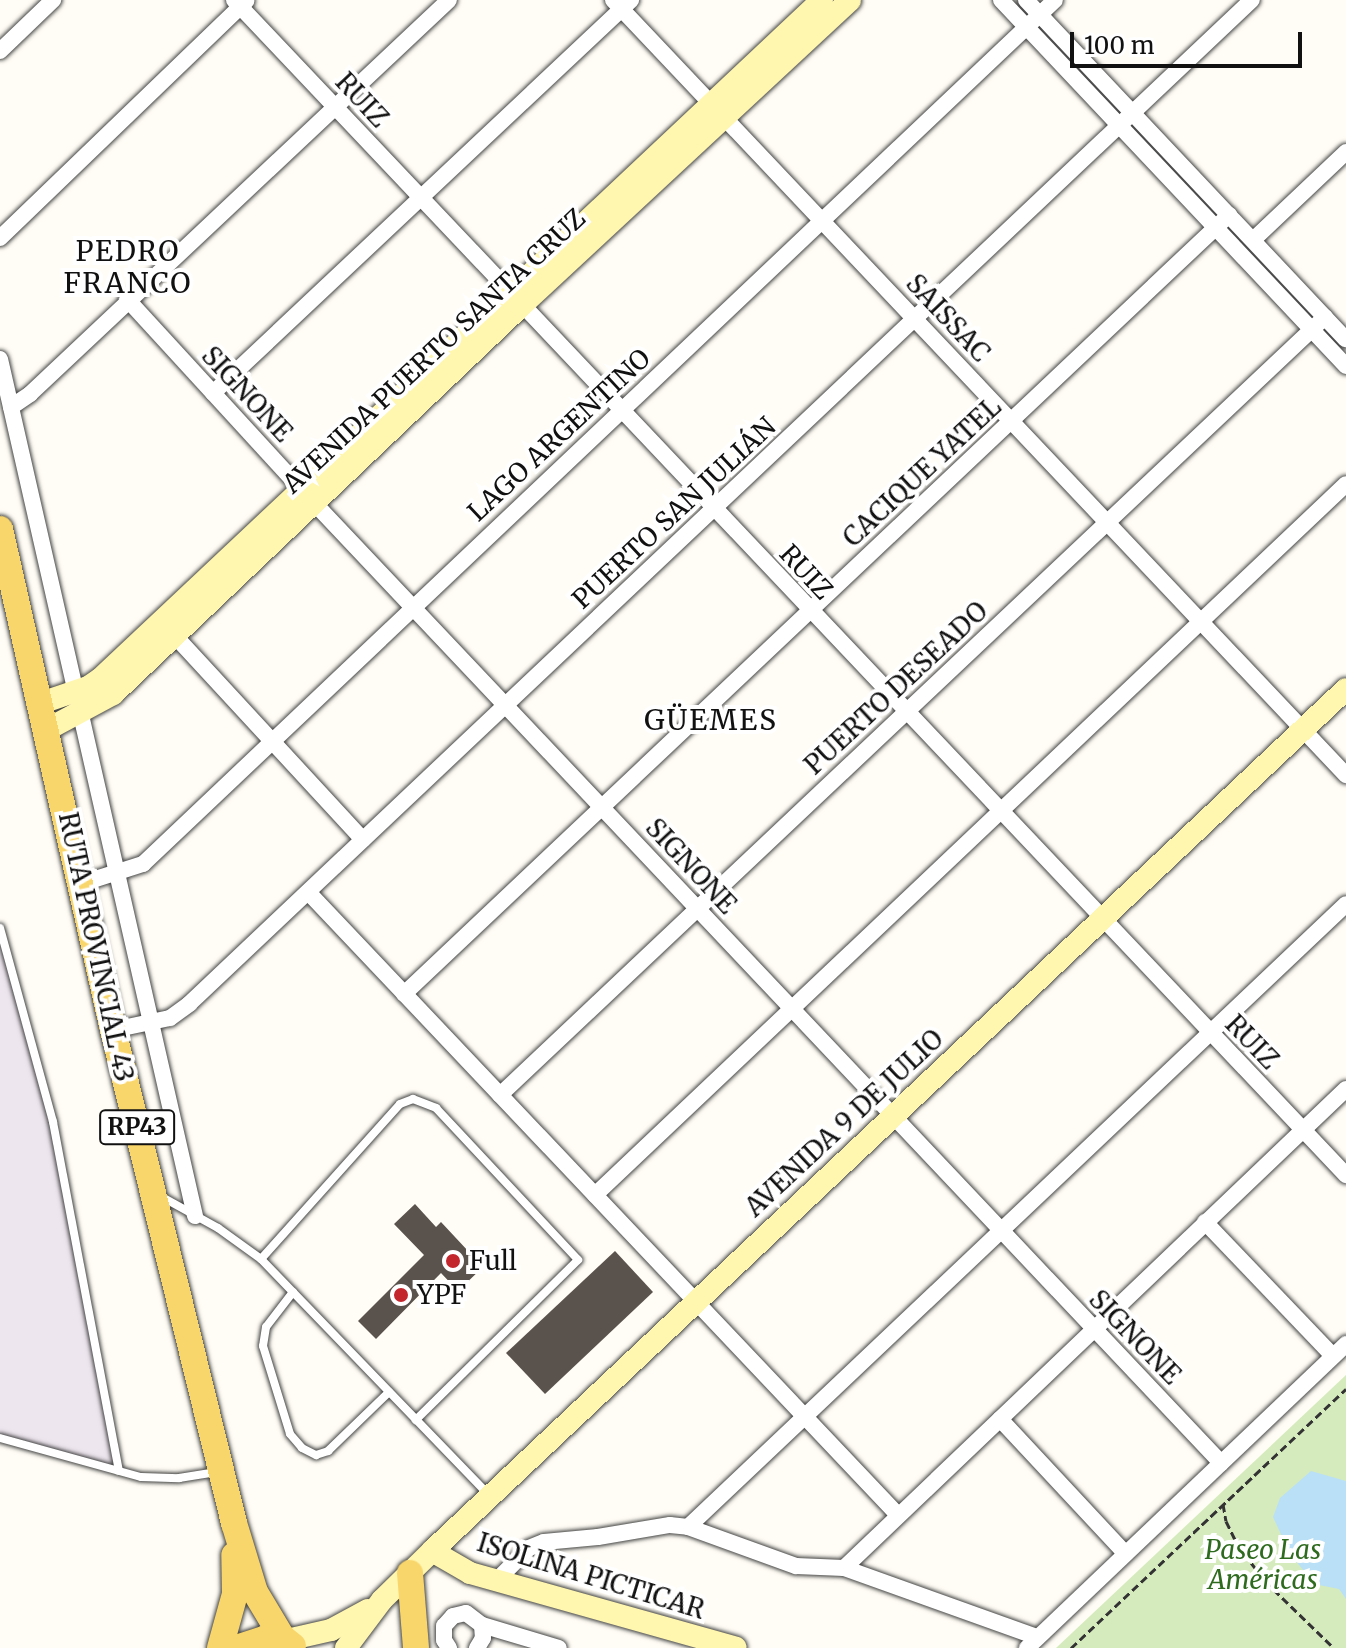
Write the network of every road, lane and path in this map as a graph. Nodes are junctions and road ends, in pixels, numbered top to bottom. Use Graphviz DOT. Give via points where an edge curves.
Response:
graph roads {
  1 [pos="53,0"];
  2 [pos="449,0"];
  3 [pos="822,0"];
  4 [pos="850,0"];
  5 [pos="1001,0"];
  6 [pos="1026,0"];
  7 [pos="1055,0"];
  8 [pos="1252,0"];
  9 [pos="240,2"];
  10 [pos="622,3"];
  11 [pos="1040,14"];
  12 [pos="1026,26"];
  13 [pos="0,51"];
  14 [pos="335,106"];
  15 [pos="717,109"];
  16 [pos="1133,113"];
  17 [pos="1119,126"];
  18 [pos="1346,152"];
  19 [pos="421,200"];
  20 [pos="1229,215"];
  21 [pos="823,220"];
  22 [pos="1216,228"];
  23 [pos="0,238"];
  24 [pos="1253,240"];
  25 [pos="127,299"];
  26 [pos="515,299"];
  27 [pos="1325,317"];
  28 [pos="915,319"];
  29 [pos="1312,330"];
  30 [pos="1346,339"];
  31 [pos="0,359"];
  32 [pos="1346,366"];
  33 [pos="213,393"];
  34 [pos="11,407"];
  35 [pos="622,409"];
  36 [pos="1012,421"];
  37 [pos="1346,484"];
  38 [pos="308,496"];
  39 [pos="713,509"];
  40 [pos="1108,522"];
  41 [pos="0,529"];
  42 [pos="413,605"];
  43 [pos="810,611"];
  44 [pos="1202,621"];
  45 [pos="175,636"];
  46 [pos="1346,689"];
  47 [pos="80,702"];
  48 [pos="506,705"];
  49 [pos="906,712"];
  50 [pos="44,716"];
  51 [pos="1304,729"];
  52 [pos="271,741"];
  53 [pos="1346,775"];
  54 [pos="602,807"];
  55 [pos="1000,812"];
  56 [pos="363,840"];
  57 [pos="119,874"];
  58 [pos="83,883"];
  59 [pos="308,892"];
  60 [pos="1346,904"];
  61 [pos="698,908"];
  62 [pos="1101,919"];
  63 [pos="0,928"];
  64 [pos="404,994"];
  65 [pos="792,1009"];
  66 [pos="152,1022"];
  67 [pos="113,1030"];
  68 [pos="1210,1033"];
  69 [pos="1346,1089"];
  70 [pos="500,1095"];
  71 [pos="893,1116"];
  72 [pos="1303,1130"];
  73 [pos="1346,1175"];
  74 [pos="153,1192"];
  75 [pos="595,1195"];
  76 [pos="195,1216"];
  77 [pos="1205,1222"];
  78 [pos="1001,1231"];
  79 [pos="261,1259"];
  80 [pos="293,1292"];
  81 [pos="696,1302"];
  82 [pos="1094,1330"];
  83 [pos="1340,1350"];
  84 [pos="1346,1389"];
  85 [pos="389,1392"];
  86 [pos="805,1417"];
  87 [pos="1000,1419"];
  88 [pos="416,1420"];
  89 [pos="0,1438"];
  90 [pos="1221,1463"];
  91 [pos="119,1471"];
  92 [pos="221,1472"];
  93 [pos="490,1497"];
  94 [pos="1223,1504"];
  95 [pos="898,1515"];
  96 [pos="234,1523"];
  97 [pos="688,1527"];
  98 [pos="432,1551"];
  99 [pos="1125,1553"];
  100 [pos="844,1568"];
  101 [pos="410,1573"];
  102 [pos="497,1580"];
  103 [pos="382,1600"];
  104 [pos="482,1625"];
  105 [pos="288,1642"];
  106 [pos="1032,1642"];
  107 [pos="220,1648"];
  108 [pos="236,1648"];
  109 [pos="346,1648"];
  110 [pos="416,1648"];
  111 [pos="449,1648"];
  112 [pos="477,1648"];
  113 [pos="559,1648"];
  114 [pos="736,1648"];
  115 [pos="1071,1648"];
  116 [pos="1334,1648"];
  1 -- 13 [label="street"];
  2 -- 14 [label="street"];
  3 -- 15 [label="street, AVENIDA PUERTO SANTA CRUZ"];
  4 -- 15 [label="street, AVENIDA PUERTO SANTA CRUZ"];
  5 -- 12 [label="street"];
  6 -- 11 [label="street"];
  7 -- 11 [label="street, LAGO ARGENTINO"];
  8 -- 16 [label="street, PUERTO SAN JULIÁN"];
  9 -- 14 [label="street, RUIZ"];
  9 -- 23 [label="street"];
  10 -- 15 [label="street, SAISSAC"];
  10 -- 19 [label="street"];
  11 -- 12 [label="street, LAGO ARGENTINO"];
  11 -- 16 [label="street"];
  12 -- 17 [label="street"];
  12 -- 21 [label="street, LAGO ARGENTINO"];
  14 -- 19 [label="street, RUIZ"];
  14 -- 25 [label="street"];
  15 -- 21 [label="street, SAISSAC"];
  15 -- 26 [label="street, AVENIDA PUERTO SANTA CRUZ"];
  16 -- 17 [label="street, PUERTO SAN JULIÁN"];
  16 -- 20 [label="street"];
  17 -- 22 [label="street"];
  17 -- 28 [label="street, PUERTO SAN JULIÁN"];
  18 -- 24 [label="street"];
  19 -- 26 [label="street, RUIZ"];
  19 -- 33 [label="street"];
  20 -- 22 [label="street, CACIQUE YATEL"];
  20 -- 24 [label="street"];
  21 -- 28 [label="street, SAISSAC"];
  21 -- 35 [label="street, LAGO ARGENTINO"];
  22 -- 29 [label="street"];
  22 -- 36 [label="street, CACIQUE YATEL"];
  24 -- 27 [label="street"];
  25 -- 33 [label="street, SIGNONE"];
  25 -- 34 [label="street"];
  26 -- 35 [label="street, RUIZ"];
  26 -- 38 [label="street, AVENIDA PUERTO SANTA CRUZ"];
  27 -- 29 [label="street, PUERTO DESEADO"];
  27 -- 30 [label="street"];
  28 -- 36 [label="street, SAISSAC"];
  28 -- 39 [label="street, PUERTO SAN JULIÁN"];
  29 -- 32 [label="street"];
  29 -- 40 [label="street, PUERTO DESEADO"];
  31 -- 34 [label="street"];
  33 -- 38 [label="street, SIGNONE"];
  34 -- 47 [label="street"];
  35 -- 39 [label="street, RUIZ"];
  35 -- 42 [label="street, LAGO ARGENTINO"];
  36 -- 40 [label="street, SAISSAC"];
  36 -- 43 [label="street, CACIQUE YATEL"];
  37 -- 44 [label="street"];
  38 -- 42 [label="street, SIGNONE"];
  38 -- 45 [label="street, AVENIDA PUERTO SANTA CRUZ"];
  38 -- 47 [label="street, AVENIDA PUERTO SANTA CRUZ"];
  39 -- 43 [label="street, RUIZ"];
  39 -- 48 [label="street, PUERTO SAN JULIÁN"];
  40 -- 44 [label="street, SAISSAC"];
  40 -- 49 [label="street, PUERTO DESEADO"];
  41 -- 50 [label="main road, RUTA PROVINCIAL 43 / RP43"];
  42 -- 48 [label="street, SIGNONE"];
  42 -- 52 [label="street, LAGO ARGENTINO"];
  43 -- 49 [label="street, RUIZ"];
  43 -- 54 [label="street, CACIQUE YATEL"];
  44 -- 51 [label="street, SAISSAC"];
  44 -- 55 [label="street"];
  45 -- 47 [label="street, AVENIDA PUERTO SANTA CRUZ" via="113,694"];
  45 -- 52 [label="street"];
  46 -- 51 [label="street, AVENIDA 9 DE JULIO"];
  47 -- 50 [label="street, AVENIDA PUERTO SANTA CRUZ"];
  47 -- 57 [label="street"];
  48 -- 54 [label="street, SIGNONE"];
  48 -- 56 [label="street, PUERTO SAN JULIÁN"];
  49 -- 55 [label="street, RUIZ"];
  49 -- 61 [label="street, PUERTO DESEADO"];
  50 -- 58 [label="main road, RUTA PROVINCIAL 43 / RP43"];
  51 -- 53 [label="street, SAISSAC"];
  51 -- 62 [label="street, AVENIDA 9 DE JULIO"];
  52 -- 56 [label="street"];
  52 -- 57 [label="street, LAGO ARGENTINO" via="143,864"];
  54 -- 61 [label="street, SIGNONE"];
  54 -- 64 [label="street, CACIQUE YATEL"];
  55 -- 62 [label="street, RUIZ"];
  55 -- 65 [label="street"];
  56 -- 59 [label="street, PUERTO SAN JULIÁN"];
  57 -- 58 [label="street, LAGO ARGENTINO"];
  57 -- 66 [label="street"];
  58 -- 67 [label="main road, RUTA PROVINCIAL 43 / RP43"];
  59 -- 64 [label="street"];
  59 -- 66 [label="street, PUERTO SAN JULIÁN" via="189,1004 170,1018"];
  60 -- 68 [label="street"];
  61 -- 65 [label="street, SIGNONE"];
  61 -- 70 [label="street, PUERTO DESEADO"];
  62 -- 68 [label="street, RUIZ"];
  62 -- 71 [label="street, AVENIDA 9 DE JULIO"];
  63 -- 91 [label="lane" via="53,1122"];
  64 -- 70 [label="street"];
  65 -- 71 [label="street, SIGNONE"];
  65 -- 75 [label="street"];
  66 -- 67 [label="street, PUERTO SAN JULIÁN"];
  66 -- 76 [label="street"];
  67 -- 74 [label="main road, RUTA PROVINCIAL 43 / RP43"];
  68 -- 72 [label="street, RUIZ"];
  68 -- 78 [label="street"];
  69 -- 72 [label="street"];
  70 -- 75 [label="street"];
  71 -- 78 [label="street, SIGNONE"];
  71 -- 81 [label="street, AVENIDA 9 DE JULIO"];
  72 -- 73 [label="street, RUIZ"];
  72 -- 77 [label="street"];
  74 -- 76 [label="lane"];
  74 -- 92 [label="main road, RUTA PROVINCIAL 43 / RP43"];
  75 -- 81 [label="street"];
  76 -- 79 [label="lane"];
  77 -- 82 [label="street"];
  77 -- 83 [label="street"];
  78 -- 82 [label="street, SIGNONE"];
  78 -- 86 [label="street"];
  79 -- 80 [label="lane"];
  79 -- 88 [label="lane" via="400,1104 413,1099 436,1108 578,1260"];
  80 -- 85 [label="lane"];
  80 -- 85 [label="lane" via="266,1327 263,1346 290,1434 302,1448 316,1455 328,1451"];
  81 -- 86 [label="street"];
  81 -- 93 [label="street, AVENIDA 9 DE JULIO"];
  82 -- 87 [label="street"];
  82 -- 90 [label="street, SIGNONE"];
  83 -- 90 [label="street"];
  84 -- 94 [label="path"];
  85 -- 88 [label="lane"];
  86 -- 95 [label="street"];
  86 -- 97 [label="street"];
  87 -- 95 [label="street"];
  87 -- 99 [label="street"];
  88 -- 93 [label="lane"];
  89 -- 91 [label="lane"];
  90 -- 99 [label="street"];
  91 -- 92 [label="lane" via="179,1478"];
  92 -- 96 [label="main road, RUTA PROVINCIAL 43 / RP43"];
  93 -- 98 [label="street, AVENIDA 9 DE JULIO"];
  94 -- 115 [label="path"];
  94 -- 116 [label="path" via="1237,1544 1265,1581"];
  95 -- 100 [label="street"];
  96 -- 105 [label="main road, RUTA PROVINCIAL 43 / RP43" via="255,1592"];
  96 -- 107 [label="main road, RP43" via="235,1594"];
  97 -- 100 [label="street" via="796,1566"];
  97 -- 102 [label="street" via="658,1525 544,1542 529,1548"];
  98 -- 101 [label="street, AVENIDA 9 DE JULIO"];
  98 -- 102 [label="street, ISOLINA PICTICAR" via="470,1573"];
  99 -- 106 [label="street"];
  100 -- 106 [label="street"];
  101 -- 103 [label="street, AVENIDA 9 DE JULIO"];
  101 -- 110 [label="main road"];
  102 -- 114 [label="street, ISOLINA PICTICAR"];
  103 -- 105 [label="street" via="350,1623"];
  103 -- 109 [label="street"];
  104 -- 111 [label="street" via="473,1615 453,1616 443,1633"];
  104 -- 112 [label="street"];
  104 -- 113 [label="street"];
  105 -- 108 [label="main road" via="266,1638"];
}
